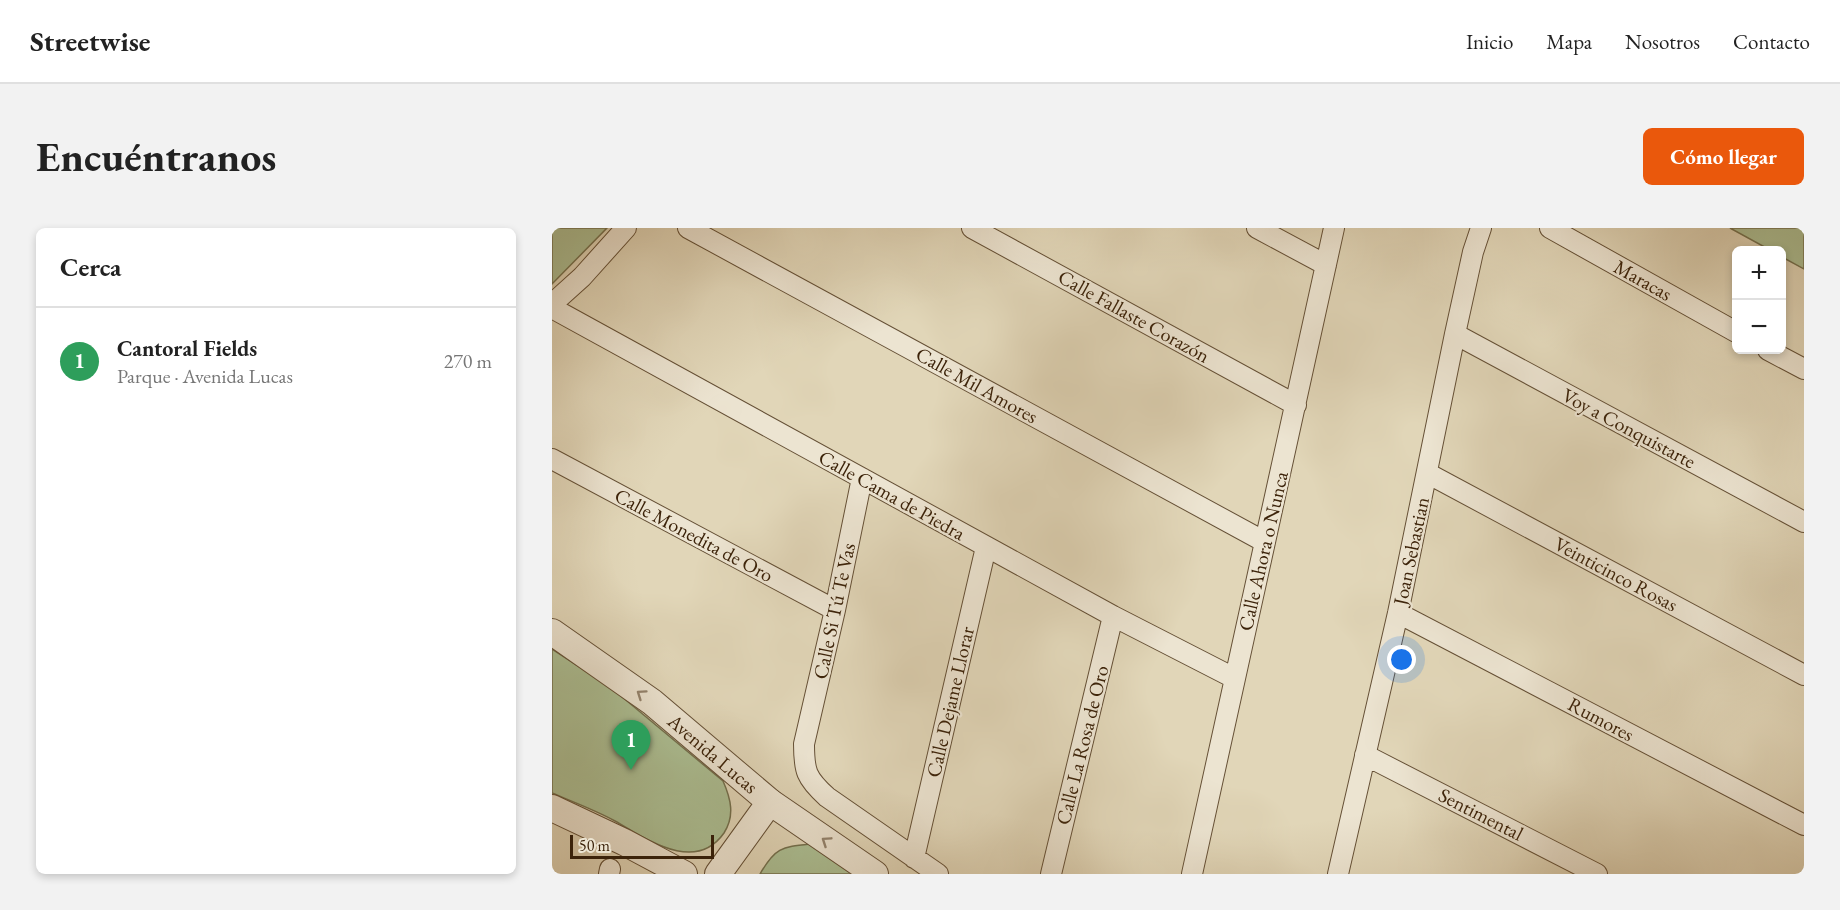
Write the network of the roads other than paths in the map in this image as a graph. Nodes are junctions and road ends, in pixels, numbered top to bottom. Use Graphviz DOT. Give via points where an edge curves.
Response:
graph roads {
  1 [pos="626,228"];
  2 [pos="688,228"];
  3 [pos="972,228"];
  4 [pos="1257,228"];
  5 [pos="1334,228"];
  6 [pos="1481,228"];
  7 [pos="1550,228"];
  8 [pos="1326,265"];
  9 [pos="552,306"];
  10 [pos="1732,329"];
  11 [pos="1455,334"];
  12 [pos="1776,354"];
  13 [pos="1804,369"];
  14 [pos="1296,405"];
  15 [pos="552,459"];
  16 [pos="1427,473"];
  17 [pos="862,478"];
  18 [pos="1804,522"];
  19 [pos="1265,542"];
  20 [pos="986,547"];
  21 [pos="835,610"];
  22 [pos="1398,612"];
  23 [pos="1113,616"];
  24 [pos="552,632"];
  25 [pos="1804,675"];
  26 [pos="1234,678"];
  27 [pos="1365,755"];
  28 [pos="770,802"];
  29 [pos="552,808"];
  30 [pos="1804,825"];
  31 [pos="914,858"];
  32 [pos="684,874"];
  33 [pos="718,874"];
  34 [pos="875,874"];
  35 [pos="938,874"];
  36 [pos="1051,874"];
  37 [pos="1192,874"];
  38 [pos="1338,874"];
  39 [pos="1597,874"];
  1 -- 9 [label="street"];
  2 -- 19 [label="street, Calle Mil Amores"];
  3 -- 14 [label="street, Calle Fallaste Corazón"];
  4 -- 8 [label="street"];
  5 -- 8 [label="street, Calle Ahora o Nunca"];
  6 -- 11 [label="street, Joan Sebastian"];
  7 -- 10 [label="street, Maracas"];
  8 -- 14 [label="street, Calle Ahora o Nunca"];
  9 -- 17 [label="street, Calle Cama de Piedra"];
  11 -- 16 [label="street, Joan Sebastian"];
  11 -- 18 [label="street, Voy a Conquistarte"];
  12 -- 13 [label="street"];
  14 -- 19 [label="street, Calle Ahora o Nunca"];
  15 -- 21 [label="street, Calle Monedita de Oro"];
  16 -- 22 [label="street, Joan Sebastian"];
  16 -- 25 [label="street, Veinticinco Rosas"];
  17 -- 20 [label="street, Calle Cama de Piedra"];
  17 -- 21 [label="street, Calle Si Tú Te Vas"];
  19 -- 26 [label="street, Calle Ahora o Nunca"];
  20 -- 23 [label="street, Calle Cama de Piedra"];
  20 -- 31 [label="street, Calle Dejame Llorar"];
  21 -- 31 [label="street, Calle Si Tú Te Vas" via="804,744 804,765 812,783 827,797"];
  22 -- 27 [label="street, Joan Sebastian"];
  22 -- 30 [label="street, Rumores"];
  23 -- 26 [label="street, Calle Cama de Piedra"];
  23 -- 36 [label="street, Calle La Rosa de Oro"];
  28 -- 24 [label="street, Avenida Lucas, one-way" via="652,702"];
  26 -- 37 [label="street, Calle Ahora o Nunca"];
  27 -- 38 [label="street, Joan Sebastian"];
  27 -- 39 [label="street, Sentimental"];
  28 -- 33 [label="street"];
  34 -- 28 [label="street, Avenida Lucas, one-way"];
  29 -- 32 [label="street"];
  31 -- 35 [label="street"];
}
